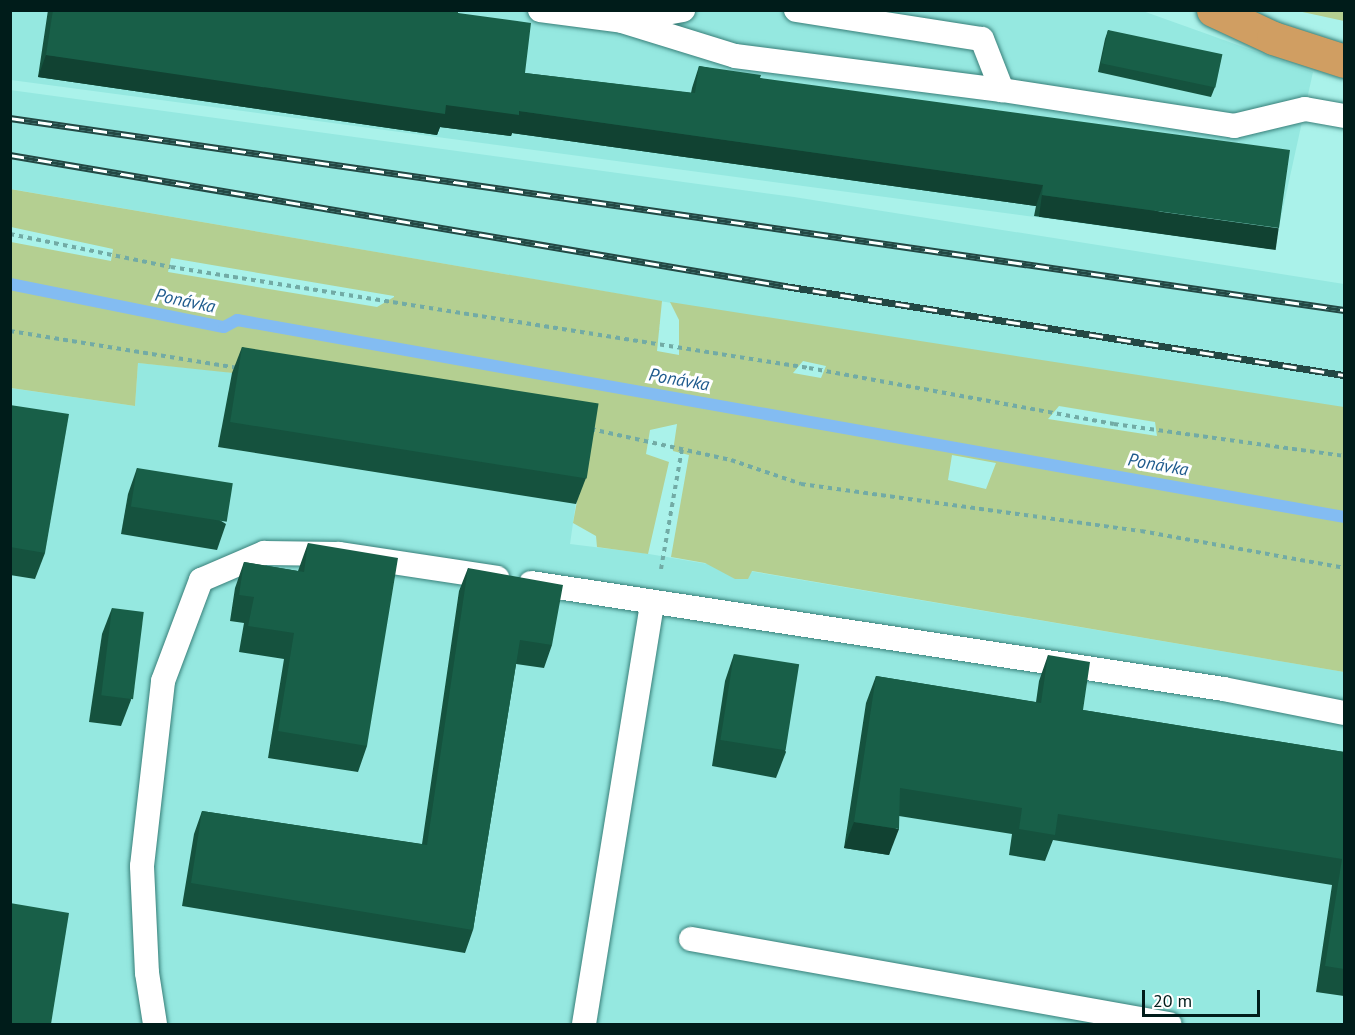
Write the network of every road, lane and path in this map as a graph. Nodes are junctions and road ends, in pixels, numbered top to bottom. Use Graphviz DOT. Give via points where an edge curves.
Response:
graph roads {
  1 [pos="540,10"];
  2 [pos="683,10"];
  3 [pos="796,10"];
  4 [pos="1213,10"];
  5 [pos="622,21"];
  6 [pos="1344,61"];
  7 [pos="1002,90"];
  8 [pos="1344,116"];
  9 [pos="10,234"];
  10 [pos="10,331"];
  11 [pos="240,369"];
  12 [pos="584,427"];
  13 [pos="682,449"];
  14 [pos="1344,456"];
  15 [pos="663,556"];
  16 [pos="1344,568"];
  17 [pos="651,602"];
  18 [pos="1344,713"];
  19 [pos="691,939"];
  20 [pos="155,1024"];
  21 [pos="584,1024"];
  22 [pos="1170,1024"];
  1 -- 5 [label="lane"];
  2 -- 5 [label="lane"];
  3 -- 7 [label="lane" via="982,39"];
  4 -- 6 [label="highway" via="1283,41"];
  5 -- 7 [label="lane" via="735,56"];
  7 -- 8 [label="lane" via="1234,126 1305,109"];
  9 -- 14 [label="path" via="171,267 808,368 1114,424"];
  10 -- 11 [label="path"];
  12 -- 13 [label="path"];
  13 -- 15 [label="path"];
  13 -- 16 [label="path" via="731,460 801,484 1141,531"];
  17 -- 18 [label="lane" via="1224,689"];
  17 -- 20 [label="lane" via="339,554 264,552 201,580 163,681 142,866 147,973"];
  17 -- 21 [label="lane"];
  19 -- 22 [label="lane"];
}
